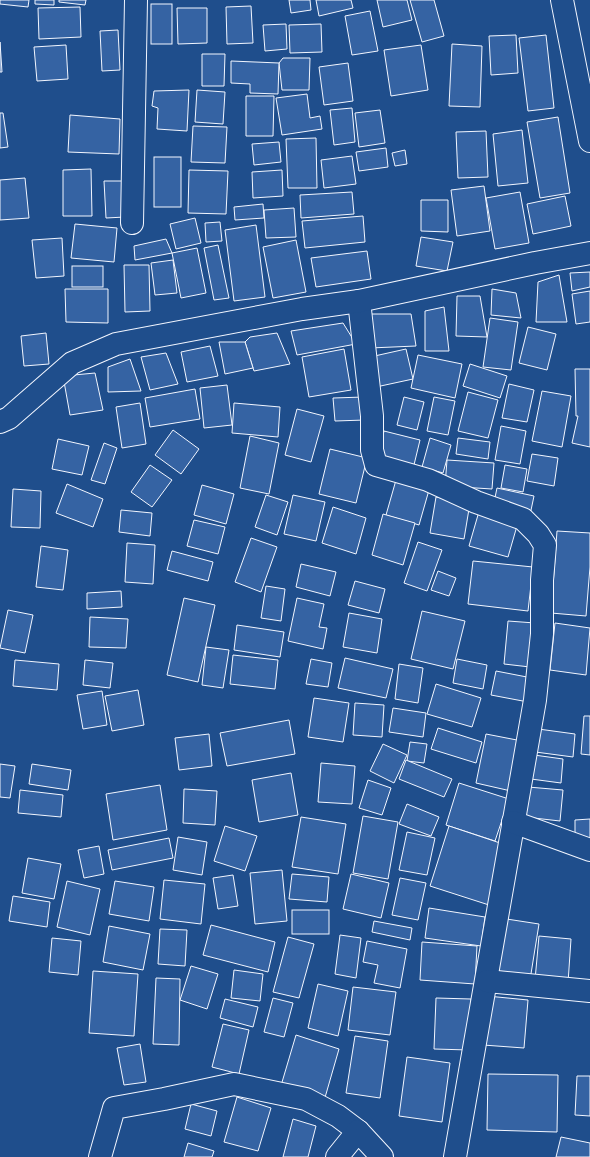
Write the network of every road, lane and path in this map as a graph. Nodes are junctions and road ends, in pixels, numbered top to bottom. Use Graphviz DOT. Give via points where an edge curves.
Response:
graph roads {
  1 [pos="136,0"];
  2 [pos="562,0"];
  3 [pos="590,141"];
  4 [pos="132,223"];
  5 [pos="590,253"];
  6 [pos="359,301"];
  7 [pos="0,422"];
  8 [pos="513,822"];
  9 [pos="590,850"];
  10 [pos="486,981"];
  11 [pos="590,991"];
  12 [pos="358,1132"];
  13 [pos="100,1157"];
  14 [pos="337,1157"];
  15 [pos="382,1157"];
  16 [pos="456,1157"];
  1 -- 4 [label="street"];
  2 -- 3 [label="street"];
  5 -- 6 [label="street"];
  6 -- 7 [label="street" via="116,344 72,364 9,418"];
  6 -- 8 [label="street" via="371,409 372,450 376,465 428,480 476,502 523,519 545,545 542,634 535,700"];
  8 -- 9 [label="street"];
  8 -- 10 [label="street"];
  10 -- 11 [label="street"];
  10 -- 16 [label="street"];
  12 -- 13 [label="street" via="338,1116 306,1099 234,1084 114,1108"];
  12 -- 14 [label="street"];
  12 -- 15 [label="street"];
}
